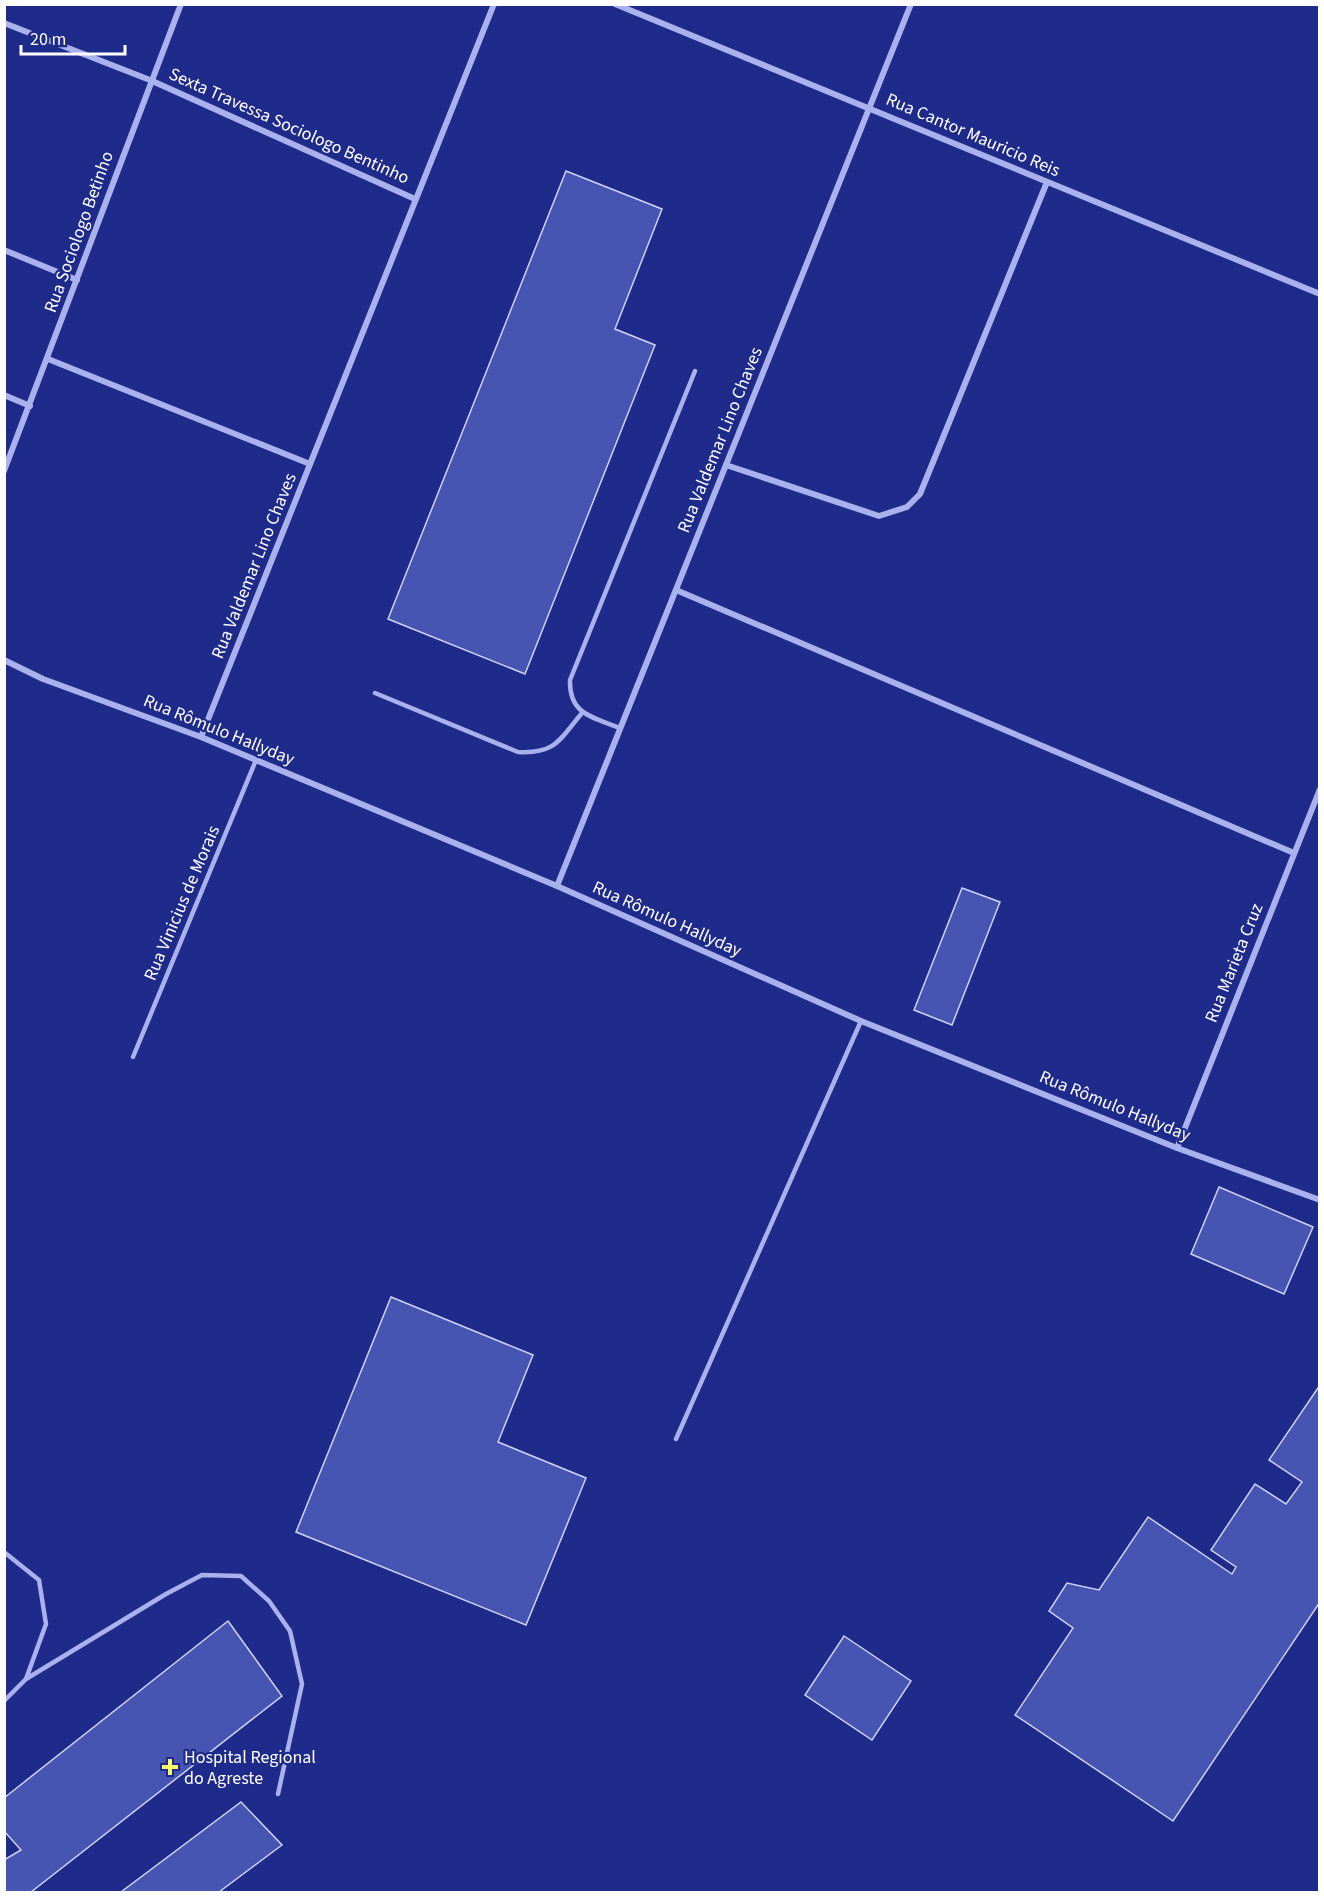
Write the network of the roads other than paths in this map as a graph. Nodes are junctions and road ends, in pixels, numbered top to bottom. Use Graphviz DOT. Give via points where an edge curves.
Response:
graph roads {
  1 [pos="181,4"];
  2 [pos="495,4"];
  3 [pos="615,4"];
  4 [pos="911,4"];
  5 [pos="4,23"];
  6 [pos="150,80"];
  7 [pos="869,109"];
  8 [pos="1047,182"];
  9 [pos="415,199"];
  10 [pos="4,250"];
  11 [pos="77,280"];
  12 [pos="1320,294"];
  13 [pos="48,359"];
  14 [pos="695,371"];
  15 [pos="4,394"];
  16 [pos="30,406"];
  17 [pos="310,464"];
  18 [pos="726,465"];
  19 [pos="4,471"];
  20 [pos="676,590"];
  21 [pos="4,660"];
  22 [pos="375,693"];
  23 [pos="582,713"];
  24 [pos="621,728"];
  25 [pos="201,737"];
  26 [pos="256,760"];
  27 [pos="1320,789"];
  28 [pos="1294,853"];
  29 [pos="557,886"];
  30 [pos="861,1021"];
  31 [pos="133,1057"];
  32 [pos="1177,1148"];
  33 [pos="1320,1200"];
  34 [pos="676,1439"];
  35 [pos="4,1552"];
  36 [pos="26,1680"];
  37 [pos="4,1701"];
  38 [pos="278,1794"];
  1 -- 6 [label="street, Rua Sociologo Betinho"];
  2 -- 9 [label="street, Rua Valdemar Lino Chaves"];
  3 -- 7 [label="street, Rua Cantor Mauricio Reis"];
  4 -- 7 [label="street, Rua Valdemar Lino Chaves"];
  5 -- 6 [label="street, Sexta Travessa Sociologo Bentinho"];
  6 -- 9 [label="street, Sexta Travessa Sociologo Bentinho"];
  6 -- 11 [label="street, Rua Sociologo Betinho"];
  7 -- 8 [label="street, Rua Cantor Mauricio Reis"];
  7 -- 18 [label="street, Rua Valdemar Lino Chaves"];
  8 -- 12 [label="street, Rua Cantor Mauricio Reis"];
  8 -- 18 [label="street" via="920,494 907,507 879,516"];
  9 -- 17 [label="street, Rua Valdemar Lino Chaves"];
  10 -- 11 [label="street"];
  11 -- 13 [label="street, Rua Sociologo Betinho"];
  13 -- 16 [label="street, Rua Sociologo Betinho"];
  13 -- 17 [label="street"];
  14 -- 23 [label="lane" via="570,680 570,696"];
  15 -- 16 [label="street"];
  16 -- 19 [label="street, Rua Sociologo Betinho"];
  17 -- 25 [label="street, Rua Valdemar Lino Chaves"];
  18 -- 20 [label="street, Rua Valdemar Lino Chaves"];
  20 -- 24 [label="street, Rua Valdemar Lino Chaves"];
  20 -- 28 [label="street"];
  21 -- 25 [label="street, Rua Rômulo Hallyday" via="43,679"];
  22 -- 23 [label="lane" via="518,752 539,753 556,744"];
  23 -- 24 [label="lane"];
  24 -- 29 [label="street, Rua Valdemar Lino Chaves"];
  25 -- 26 [label="street, Rua Rômulo Hallyday"];
  26 -- 29 [label="street, Rua Rômulo Hallyday"];
  26 -- 31 [label="lane, Rua Vinicius de Morais"];
  27 -- 28 [label="street, Rua Marieta Cruz"];
  28 -- 32 [label="street, Rua Marieta Cruz"];
  29 -- 30 [label="street, Rua Rômulo Hallyday"];
  30 -- 32 [label="street, Rua Rômulo Hallyday"];
  30 -- 34 [label="lane"];
  32 -- 33 [label="street, Rua Rômulo Hallyday"];
  35 -- 36 [label="lane" via="39,1580 46,1624"];
  36 -- 37 [label="lane"];
  36 -- 38 [label="lane" via="202,1575 241,1576 269,1601 290,1631 302,1684"];
}
